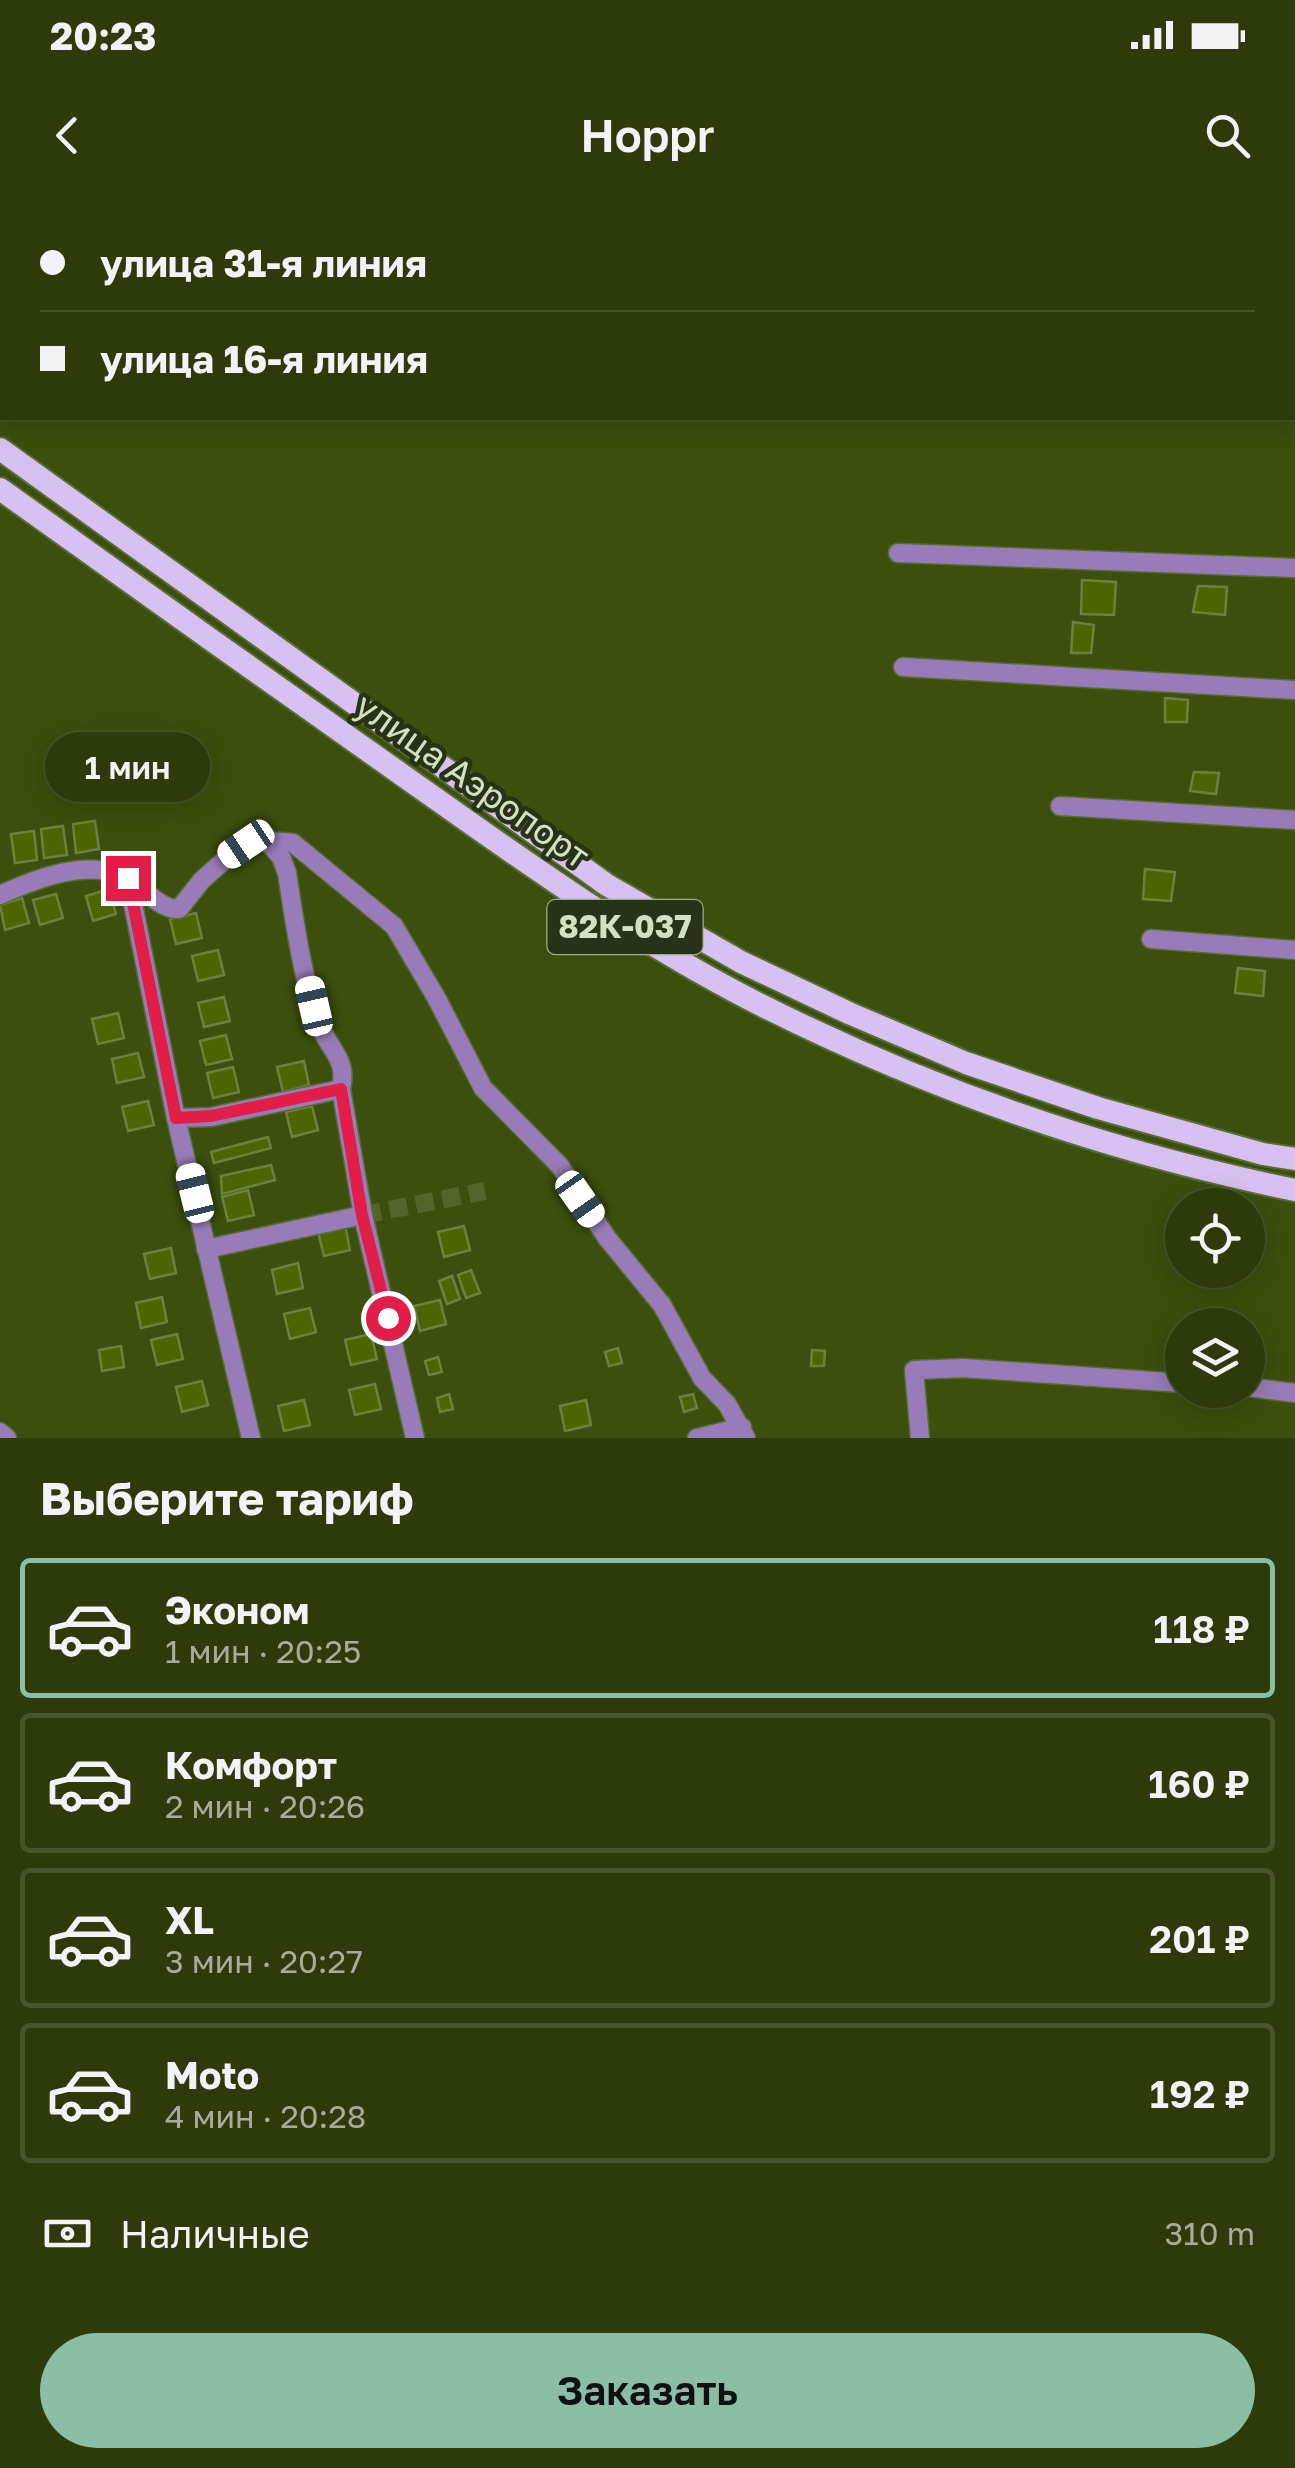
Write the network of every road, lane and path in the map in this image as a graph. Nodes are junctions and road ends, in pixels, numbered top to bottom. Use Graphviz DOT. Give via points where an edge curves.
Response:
graph roads {
  1 [pos="0,438"];
  2 [pos="0,449"];
  3 [pos="54,486"];
  4 [pos="0,491"];
  5 [pos="898,553"];
  6 [pos="1295,568"];
  7 [pos="904,667"];
  8 [pos="1295,690"];
  9 [pos="1060,806"];
  10 [pos="1295,820"];
  11 [pos="267,841"];
  12 [pos="128,878"];
  13 [pos="0,895"];
  14 [pos="1151,940"];
  15 [pos="1295,950"];
  16 [pos="341,1089"];
  17 [pos="176,1118"];
  18 [pos="1295,1160"];
  19 [pos="1295,1190"];
  20 [pos="362,1215"];
  21 [pos="206,1249"];
  22 [pos="1165,1381"];
  23 [pos="1265,1390"];
  24 [pos="1295,1393"];
  25 [pos="0,1432"];
  26 [pos="744,1432"];
  27 [pos="7,1438"];
  28 [pos="251,1438"];
  29 [pos="415,1438"];
  30 [pos="698,1438"];
  31 [pos="920,1438"];
  1 -- 3 [label="main road"];
  2 -- 3 [label="main road"];
  3 -- 18 [label="main road, улица Аэропорт" via="607,885 741,962 966,1063 1098,1108"];
  4 -- 19 [label="main road, улица Аэропорт / 82К-037" via="583,903 754,1001 929,1081 1022,1114 1127,1150"];
  5 -- 6 [label="street"];
  7 -- 8 [label="street"];
  9 -- 10 [label="street"];
  11 -- 12 [label="street" via="228,857 179,908"];
  11 -- 16 [label="street" via="288,873 314,1006 345,1073"];
  11 -- 26 [label="street" via="293,843 394,926 483,1088 560,1166"];
  12 -- 13 [label="street" via="90,869"];
  12 -- 17 [label="street"];
  14 -- 15 [label="street"];
  16 -- 17 [label="street"];
  16 -- 20 [label="street"];
  17 -- 21 [label="street"];
  20 -- 21 [label="street"];
  20 -- 29 [label="street"];
  21 -- 28 [label="street"];
  22 -- 31 [label="street" via="914,1370"];
  23 -- 24 [label="street"];
  25 -- 27 [label="street"];
  26 -- 30 [label="street"];
}
